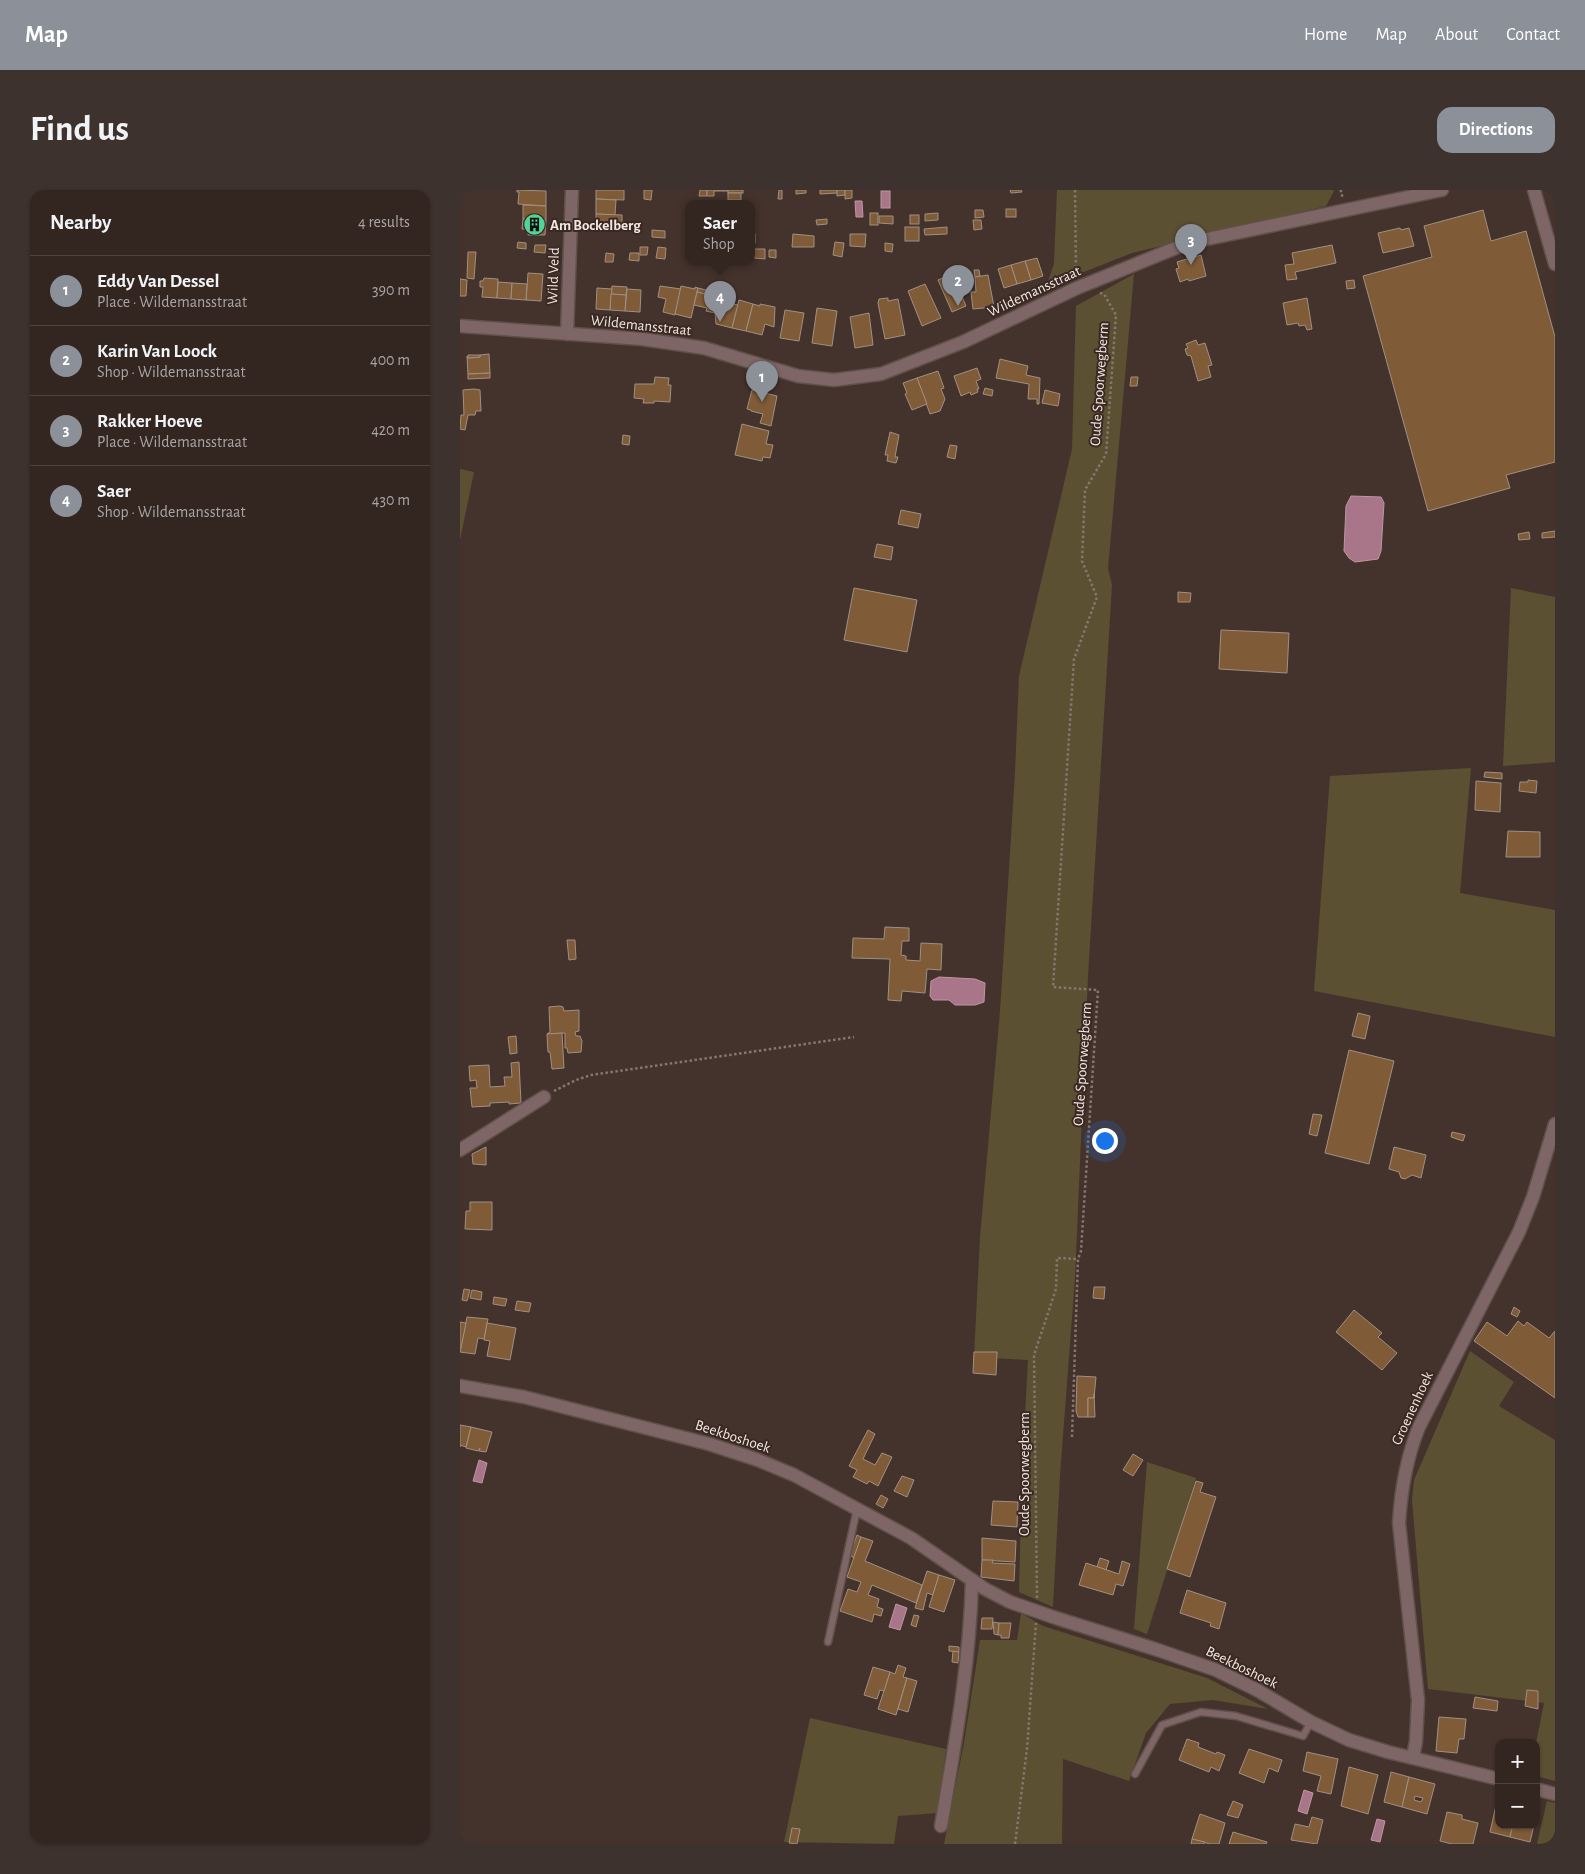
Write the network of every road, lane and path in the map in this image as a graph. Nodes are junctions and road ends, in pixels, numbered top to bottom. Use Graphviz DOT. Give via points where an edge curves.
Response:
graph roads {
  1 [pos="572,190"];
  2 [pos="1075,190"];
  3 [pos="1442,190"];
  4 [pos="1534,190"];
  5 [pos="1555,264"];
  6 [pos="1077,288"];
  7 [pos="460,326"];
  8 [pos="567,334"];
  9 [pos="854,1038"];
  10 [pos="544,1097"];
  11 [pos="1555,1124"];
  12 [pos="460,1150"];
  13 [pos="1078,1259"];
  14 [pos="460,1386"];
  15 [pos="1072,1437"];
  16 [pos="857,1510"];
  17 [pos="972,1580"];
  18 [pos="1037,1612"];
  19 [pos="828,1642"];
  20 [pos="1311,1722"];
  21 [pos="1412,1758"];
  22 [pos="1135,1774"];
  23 [pos="1495,1778"];
  24 [pos="1540,1790"];
  25 [pos="1555,1794"];
  26 [pos="941,1826"];
  27 [pos="1015,1844"];
  1 -- 8 [label="street, Wild Veld"];
  2 -- 6 [label="path"];
  3 -- 6 [label="street, Wildemansstraat" via="1188,243"];
  4 -- 5 [label="street"];
  6 -- 8 [label="street, Wildemansstraat" via="963,342 882,374 834,380 798,376 704,348 642,339"];
  6 -- 13 [label="path, Oude Spoorwegberm" via="1104,294 1116,315 1106,454 1085,490 1082,561 1097,597 1074,659 1053,987 1098,990"];
  7 -- 8 [label="street, Wildemansstraat"];
  9 -- 10 [label="path" via="591,1075"];
  10 -- 12 [label="street"];
  11 -- 21 [label="street, Groenenhoek" via="1519,1232 1419,1427 1404,1471 1399,1523 1418,1700 1417,1734"];
  13 -- 15 [label="path"];
  13 -- 18 [label="path, Oude Spoorwegberm" via="1057,1258 1056,1289 1034,1355"];
  14 -- 16 [label="street, Beekboshoek" via="524,1397 735,1452 794,1475"];
  16 -- 17 [label="street, Beekboshoek" via="922,1546"];
  16 -- 19 [label="lane"];
  17 -- 18 [label="street, Beekboshoek" via="1010,1602"];
  17 -- 26 [label="street" via="961,1714"];
  18 -- 20 [label="street, Beekboshoek" via="1216,1670"];
  18 -- 27 [label="path, Oude Spoorwegberm" via="1027,1749"];
  20 -- 21 [label="street, Beekboshoek" via="1349,1740"];
  20 -- 22 [label="lane" via="1303,1736 1236,1716 1201,1712 1162,1725"];
  21 -- 23 [label="street, Beekboshoek"];
  24 -- 25 [label="street"];
}
